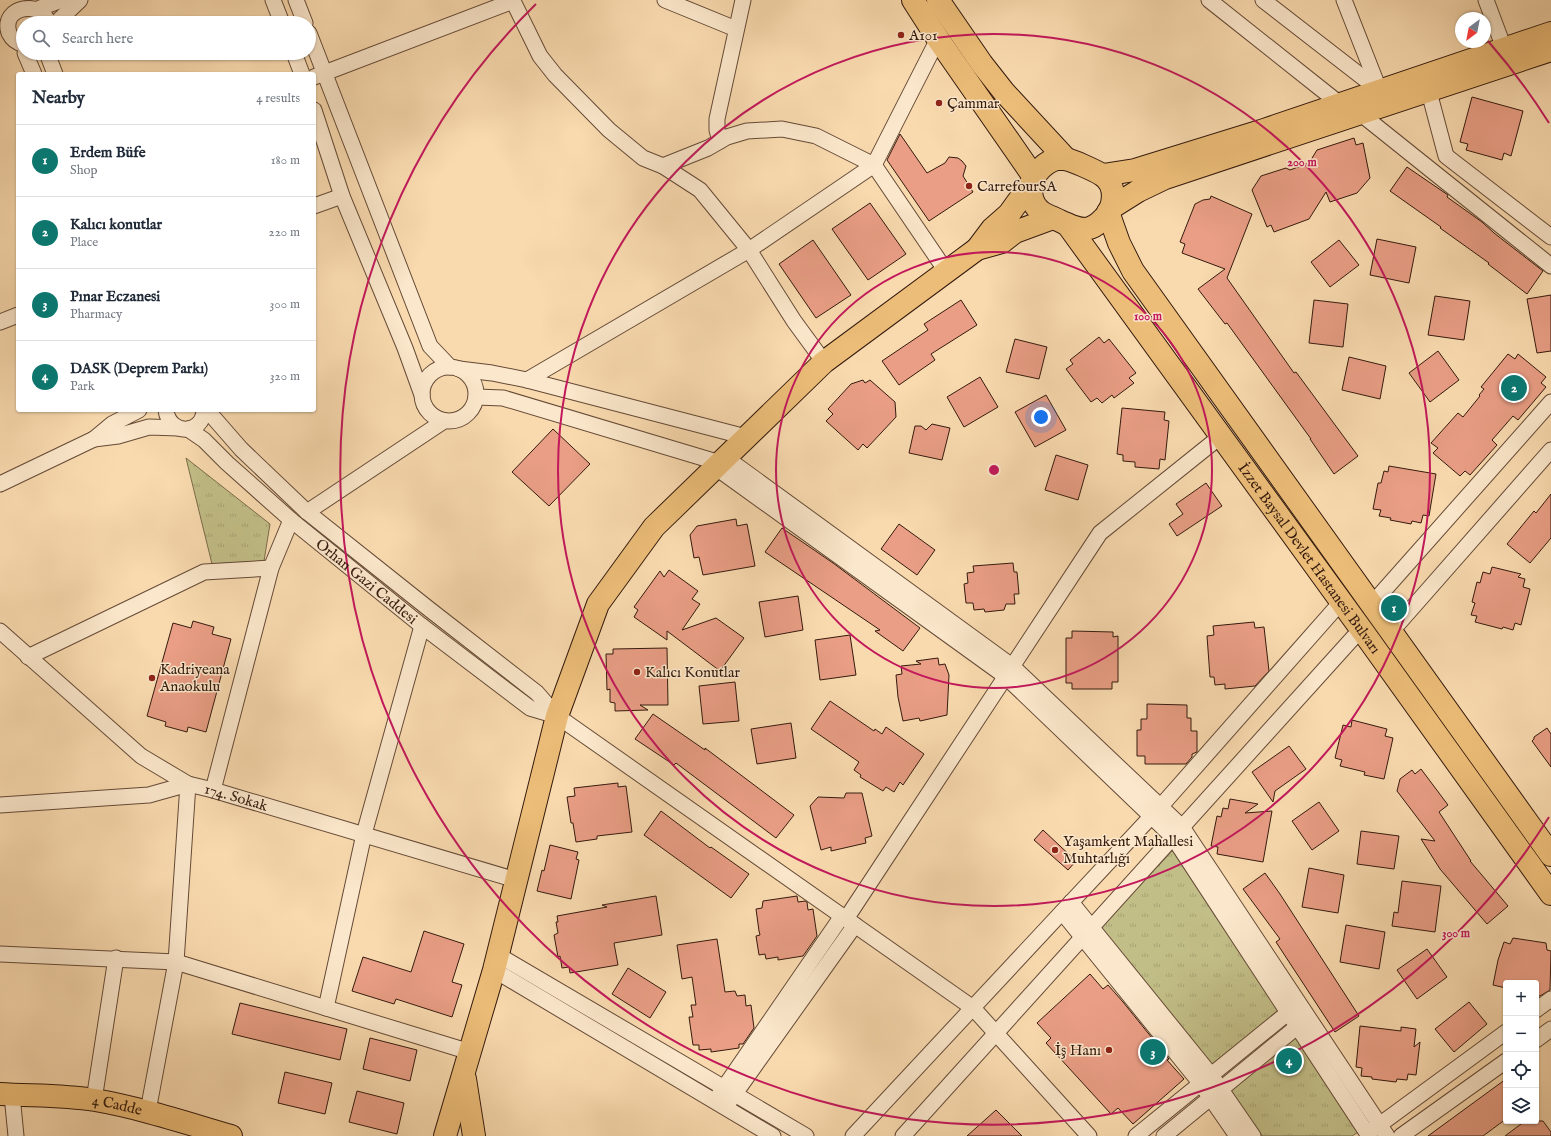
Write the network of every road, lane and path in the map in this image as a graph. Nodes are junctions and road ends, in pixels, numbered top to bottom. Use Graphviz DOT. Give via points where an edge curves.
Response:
graph roads {
  1 [pos="62,0"];
  2 [pos="80,0"];
  3 [pos="273,0"];
  4 [pos="296,0"];
  5 [pos="514,0"];
  6 [pos="665,0"];
  7 [pos="743,0"];
  8 [pos="913,0"];
  9 [pos="938,0"];
  10 [pos="1208,0"];
  11 [pos="1263,0"];
  12 [pos="1344,0"];
  13 [pos="1486,0"];
  14 [pos="34,4"];
  15 [pos="8,11"];
  16 [pos="46,16"];
  17 [pos="63,16"];
  18 [pos="279,16"];
  19 [pos="302,16"];
  20 [pos="736,29"];
  21 [pos="1551,33"];
  22 [pos="938,39"];
  23 [pos="16,41"];
  24 [pos="0,43"];
  25 [pos="16,45"];
  26 [pos="1504,48"];
  27 [pos="1551,50"];
  28 [pos="28,60"];
  29 [pos="49,60"];
  30 [pos="297,60"];
  31 [pos="315,60"];
  32 [pos="33,72"];
  33 [pos="53,72"];
  34 [pos="301,72"];
  35 [pos="319,75"];
  36 [pos="1379,90"];
  37 [pos="1429,92"];
  38 [pos="1340,104"];
  39 [pos="1361,114"];
  40 [pos="316,116"];
  41 [pos="720,141"];
  42 [pos="1066,159"];
  43 [pos="663,166"];
  44 [pos="874,166"];
  45 [pos="1102,175"];
  46 [pos="1032,181"];
  47 [pos="342,196"];
  48 [pos="316,205"];
  49 [pos="1109,210"];
  50 [pos="1060,221"];
  51 [pos="1551,237"];
  52 [pos="977,249"];
  53 [pos="749,250"];
  54 [pos="1551,266"];
  55 [pos="946,271"];
  56 [pos="16,316"];
  57 [pos="0,322"];
  58 [pos="824,362"];
  59 [pos="455,368"];
  60 [pos="527,380"];
  61 [pos="422,395"];
  62 [pos="476,397"];
  63 [pos="1551,402"];
  64 [pos="135,412"];
  65 [pos="167,412"];
  66 [pos="204,412"];
  67 [pos="209,412"];
  68 [pos="444,421"];
  69 [pos="183,429"];
  70 [pos="1221,436"];
  71 [pos="746,437"];
  72 [pos="94,439"];
  73 [pos="1551,450"];
  74 [pos="720,462"];
  75 [pos="0,484"];
  76 [pos="307,512"];
  77 [pos="291,520"];
  78 [pos="271,568"];
  79 [pos="1341,602"];
  80 [pos="1371,605"];
  81 [pos="422,626"];
  82 [pos="1361,629"];
  83 [pos="0,631"];
  84 [pos="1391,632"];
  85 [pos="28,657"];
  86 [pos="1009,671"];
  87 [pos="557,716"];
  88 [pos="188,784"];
  89 [pos="213,790"];
  90 [pos="0,805"];
  91 [pos="1156,811"];
  92 [pos="1178,832"];
  93 [pos="364,834"];
  94 [pos="1551,855"];
  95 [pos="516,880"];
  96 [pos="1551,894"];
  97 [pos="1066,907"];
  98 [pos="847,920"];
  99 [pos="1086,933"];
  100 [pos="0,954"];
  101 [pos="116,958"];
  102 [pos="176,962"];
  103 [pos="496,962"];
  104 [pos="1551,999"];
  105 [pos="326,1008"];
  106 [pos="973,1008"];
  107 [pos="1294,1008"];
  108 [pos="1539,1008"];
  109 [pos="1303,1022"];
  110 [pos="1551,1029"];
  111 [pos="996,1033"];
  112 [pos="1503,1034"];
  113 [pos="1539,1038"];
  114 [pos="470,1052"];
  115 [pos="1503,1063"];
  116 [pos="464,1074"];
  117 [pos="1206,1079"];
  118 [pos="1434,1085"];
  119 [pos="729,1091"];
  120 [pos="6,1094"];
  121 [pos="1216,1094"];
  122 [pos="94,1100"];
  123 [pos="720,1104"];
  124 [pos="1447,1104"];
  125 [pos="148,1111"];
  126 [pos="1374,1133"];
  127 [pos="16,1136"];
  128 [pos="231,1136"];
  129 [pos="445,1136"];
  130 [pos="474,1136"];
  131 [pos="773,1136"];
  132 [pos="806,1136"];
  133 [pos="853,1136"];
  134 [pos="903,1136"];
  135 [pos="1089,1136"];
  136 [pos="1136,1136"];
  137 [pos="1164,1136"];
  138 [pos="1237,1136"];
  139 [pos="1253,1136"];
  140 [pos="1401,1136"];
  1 -- 14 [label="street"];
  2 -- 17 [label="street"];
  3 -- 18 [label="street"];
  4 -- 19 [label="street"];
  5 -- 35 [label="street"];
  5 -- 43 [label="street" via="540,56 555,75 609,130 643,158"];
  6 -- 20 [label="street"];
  7 -- 20 [label="street"];
  8 -- 22 [label="main road, İzzet Baysal Devlet Hastanesi Bulvarı"];
  9 -- 42 [label="main road" via="1004,92"];
  10 -- 38 [label="street"];
  11 -- 36 [label="street"];
  12 -- 36 [label="street"];
  13 -- 26 [label="street"];
  14 -- 15 [label="street" via="22,4"];
  14 -- 16 [label="street"];
  15 -- 23 [label="street" via="7,30"];
  20 -- 41 [label="street" via="716,130"];
  21 -- 26 [label="main road"];
  22 -- 44 [label="street"];
  22 -- 46 [label="main road, İzzet Baysal Devlet Hastanesi Bulvarı"];
  24 -- 25 [label="street"];
  26 -- 36 [label="main road"];
  27 -- 37 [label="main road"];
  28 -- 32 [label="street"];
  29 -- 33 [label="street"];
  30 -- 34 [label="street"];
  31 -- 35 [label="street"];
  35 -- 59 [label="street" via="430,346"];
  36 -- 38 [label="main road"];
  37 -- 39 [label="main road"];
  37 -- 51 [label="street" via="1446,156"];
  38 -- 45 [label="main road" via="1135,170"];
  39 -- 49 [label="main road" via="1166,178 1138,191"];
  39 -- 54 [label="street"];
  40 -- 47 [label="street"];
  41 -- 43 [label="street"];
  41 -- 44 [label="street" via="747,131 782,129 816,136"];
  42 -- 45 [label="main road"];
  42 -- 46 [label="main road" via="1048,162 1041,167"];
  43 -- 53 [label="street" via="700,190"];
  44 -- 53 [label="street"];
  44 -- 55 [label="street"];
  45 -- 49 [label="main road, İzzet Baysal Devlet Hastanesi Bulvarı" via="1108,182 1113,196"];
  46 -- 50 [label="main road, İzzet Baysal Devlet Hastanesi Bulvarı" via="1030,192 1035,205 1042,213"];
  46 -- 52 [label="main road" via="1009,214 992,229"];
  47 -- 48 [label="street"];
  47 -- 61 [label="street"];
  49 -- 50 [label="main road, İzzet Baysal Devlet Hastanesi Bulvarı" via="1097,225 1087,229 1074,228"];
  49 -- 80 [label="main road, İzzet Baysal Devlet Hastanesi Bulvarı" via="1133,271"];
  50 -- 52 [label="main road" via="1015,232 1002,242"];
  50 -- 70 [label="main road, İzzet Baysal Devlet Hastanesi Bulvarı"];
  52 -- 55 [label="main road"];
  53 -- 58 [label="street" via="794,321"];
  53 -- 60 [label="street"];
  55 -- 58 [label="main road"];
  56 -- 57 [label="street"];
  58 -- 71 [label="main road"];
  59 -- 60 [label="street"];
  59 -- 61 [label="street" via="442,368 430,375 423,386"];
  59 -- 62 [label="street" via="466,373 472,380 476,388"];
  60 -- 71 [label="street"];
  61 -- 68 [label="street" via="428,412"];
  62 -- 68 [label="street" via="474,406 465,416 453,421"];
  62 -- 74 [label="street" via="503,398"];
  63 -- 80 [label="street"];
  64 -- 72 [label="street" via="112,424"];
  65 -- 69 [label="street" via="169,421"];
  66 -- 69 [label="street" via="199,424"];
  67 -- 76 [label="street" via="241,449"];
  68 -- 76 [label="street"];
  69 -- 72 [label="street" via="149,427 118,436"];
  69 -- 77 [label="street, Orhan Gazi Caddesi" via="204,440"];
  70 -- 79 [label="main road, İzzet Baysal Devlet Hastanesi Bulvarı"];
  70 -- 86 [label="street" via="1100,532"];
  71 -- 74 [label="main road"];
  72 -- 75 [label="street"];
  73 -- 84 [label="street"];
  74 -- 86 [label="street"];
  74 -- 87 [label="main road" via="654,527 598,604"];
  76 -- 87 [label="street" via="537,693"];
  77 -- 78 [label="street"];
  77 -- 81 [label="street, Orhan Gazi Caddesi"];
  78 -- 85 [label="street" via="204,572"];
  78 -- 89 [label="street"];
  79 -- 82 [label="main road, İzzet Baysal Devlet Hastanesi Bulvarı"];
  79 -- 91 [label="street"];
  80 -- 84 [label="main road, İzzet Baysal Devlet Hastanesi Bulvarı"];
  81 -- 87 [label="street, Orhan Gazi Caddesi" via="530,708"];
  81 -- 93 [label="street"];
  82 -- 92 [label="street"];
  82 -- 96 [label="main road, İzzet Baysal Devlet Hastanesi Bulvarı"];
  83 -- 85 [label="street, 174. Sokak"];
  84 -- 94 [label="main road, İzzet Baysal Devlet Hastanesi Bulvarı"];
  85 -- 88 [label="street, 174. Sokak" via="141,756"];
  86 -- 91 [label="street"];
  86 -- 98 [label="street"];
  87 -- 95 [label="main road"];
  87 -- 98 [label="street"];
  88 -- 89 [label="street, 174. Sokak"];
  88 -- 90 [label="street" via="149,795"];
  88 -- 102 [label="street"];
  89 -- 93 [label="street, 174. Sokak"];
  91 -- 92 [label="street"];
  91 -- 97 [label="street"];
  92 -- 99 [label="street"];
  92 -- 107 [label="street"];
  93 -- 95 [label="street, 174. Sokak"];
  93 -- 105 [label="street"];
  95 -- 103 [label="main road"];
  97 -- 99 [label="street"];
  97 -- 106 [label="street"];
  98 -- 106 [label="street"];
  98 -- 119 [label="street"];
  99 -- 111 [label="street"];
  99 -- 117 [label="street"];
  100 -- 101 [label="street"];
  101 -- 102 [label="street"];
  101 -- 122 [label="street"];
  102 -- 105 [label="street"];
  102 -- 125 [label="street"];
  103 -- 114 [label="main road"];
  103 -- 119 [label="street"];
  103 -- 123 [label="street"];
  104 -- 108 [label="street"];
  105 -- 114 [label="street"];
  106 -- 111 [label="street"];
  106 -- 133 [label="street"];
  107 -- 109 [label="street"];
  107 -- 117 [label="street"];
  109 -- 121 [label="street"];
  109 -- 126 [label="street"];
  110 -- 113 [label="street"];
  111 -- 134 [label="street"];
  111 -- 135 [label="street"];
  112 -- 118 [label="street"];
  114 -- 116 [label="main road"];
  115 -- 124 [label="street"];
  116 -- 129 [label="main road"];
  116 -- 130 [label="main road"];
  117 -- 121 [label="street"];
  117 -- 136 [label="street"];
  118 -- 124 [label="street"];
  118 -- 126 [label="street"];
  119 -- 123 [label="street"];
  119 -- 132 [label="street"];
  120 -- 122 [label="main road, 4 Cadde"];
  120 -- 127 [label="street"];
  121 -- 137 [label="street"];
  121 -- 138 [label="street"];
  121 -- 139 [label="street"];
  122 -- 125 [label="main road, 4 Cadde"];
  123 -- 131 [label="street"];
  124 -- 140 [label="street"];
  125 -- 128 [label="main road, 4 Cadde"];
}
